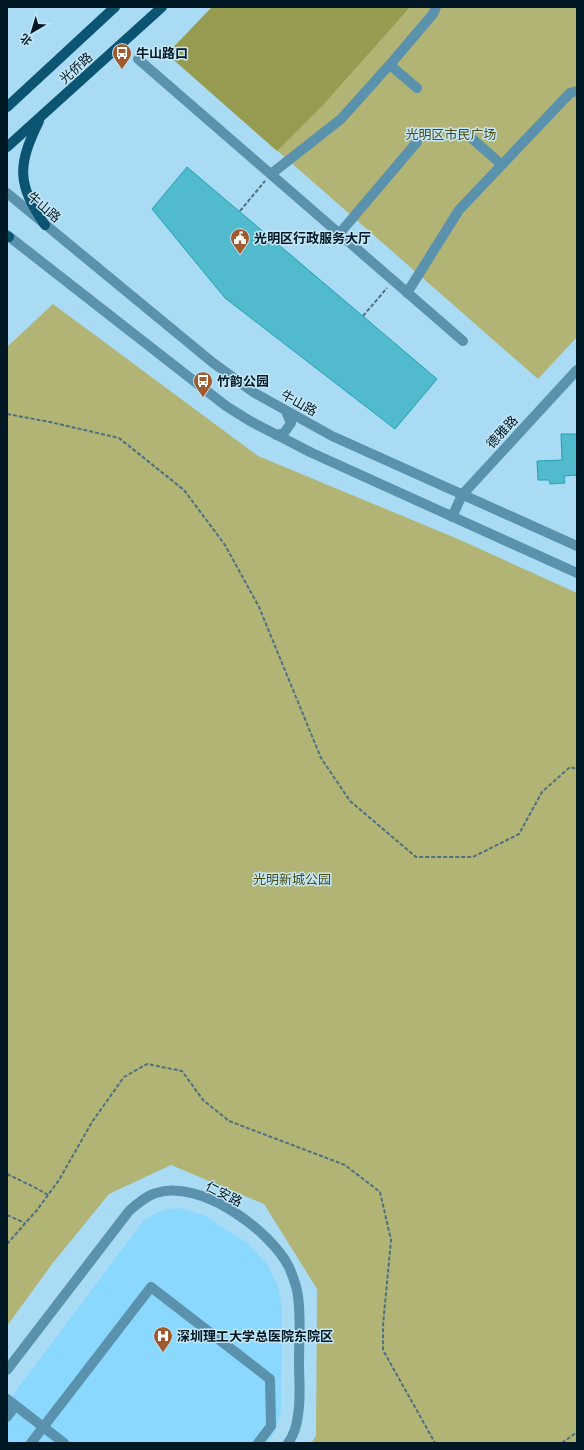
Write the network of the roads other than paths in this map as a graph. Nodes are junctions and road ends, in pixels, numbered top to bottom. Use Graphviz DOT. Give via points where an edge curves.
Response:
graph roads {
  1 [pos="115,7"];
  2 [pos="162,7"];
  3 [pos="436,7"];
  4 [pos="138,59"];
  5 [pos="390,65"];
  6 [pos="417,88"];
  7 [pos="577,91"];
  8 [pos="8,105"];
  9 [pos="41,116"];
  10 [pos="468,135"];
  11 [pos="417,142"];
  12 [pos="7,147"];
  13 [pos="502,165"];
  14 [pos="271,174"];
  15 [pos="7,193"];
  16 [pos="45,225"];
  17 [pos="339,234"];
  18 [pos="8,236"];
  19 [pos="407,293"];
  20 [pos="463,341"];
  21 [pos="577,370"];
  22 [pos="286,411"];
  23 [pos="276,435"];
  24 [pos="462,494"];
  25 [pos="452,517"];
  26 [pos="577,546"];
  27 [pos="577,573"];
  28 [pos="7,1370"];
  29 [pos="11,1403"];
  30 [pos="7,1417"];
  31 [pos="43,1427"];
  32 [pos="31,1443"];
  33 [pos="64,1443"];
  34 [pos="258,1443"];
  35 [pos="288,1443"];
  1 -- 8 [label="main road, 光侨路"];
  2 -- 9 [label="main road, 光侨路"];
  3 -- 5 [label="street"];
  4 -- 14 [label="street"];
  5 -- 6 [label="street"];
  5 -- 14 [label="street" via="341,119"];
  7 -- 13 [label="street" via="570,93"];
  9 -- 12 [label="main road, 光侨路"];
  9 -- 16 [label="main road" via="26,153 22,175 26,192"];
  10 -- 13 [label="street"];
  11 -- 17 [label="street"];
  13 -- 19 [label="street" via="459,210"];
  14 -- 17 [label="street"];
  15 -- 16 [label="street, 牛山路"];
  16 -- 22 [label="street, 牛山路" via="212,362 253,392"];
  17 -- 19 [label="street"];
  18 -- 23 [label="street" via="226,406"];
  19 -- 20 [label="street"];
  21 -- 24 [label="street, 德雅路"];
  22 -- 23 [label="street" via="290,423 284,433"];
  22 -- 24 [label="street, 牛山路" via="332,436"];
  23 -- 25 [label="street"];
  24 -- 25 [label="street, 德雅路"];
  24 -- 26 [label="street, 牛山路"];
  25 -- 27 [label="street"];
  28 -- 35 [label="street, 仁安路" via="129,1211 157,1193 183,1191 197,1194 225,1208 259,1231 281,1254 294,1280 300,1308 299,1402 296,1425"];
  29 -- 30 [label="street"];
  29 -- 31 [label="street"];
  31 -- 32 [label="street"];
  31 -- 33 [label="street"];
  31 -- 34 [label="street" via="151,1287 270,1379 271,1426"];
}
